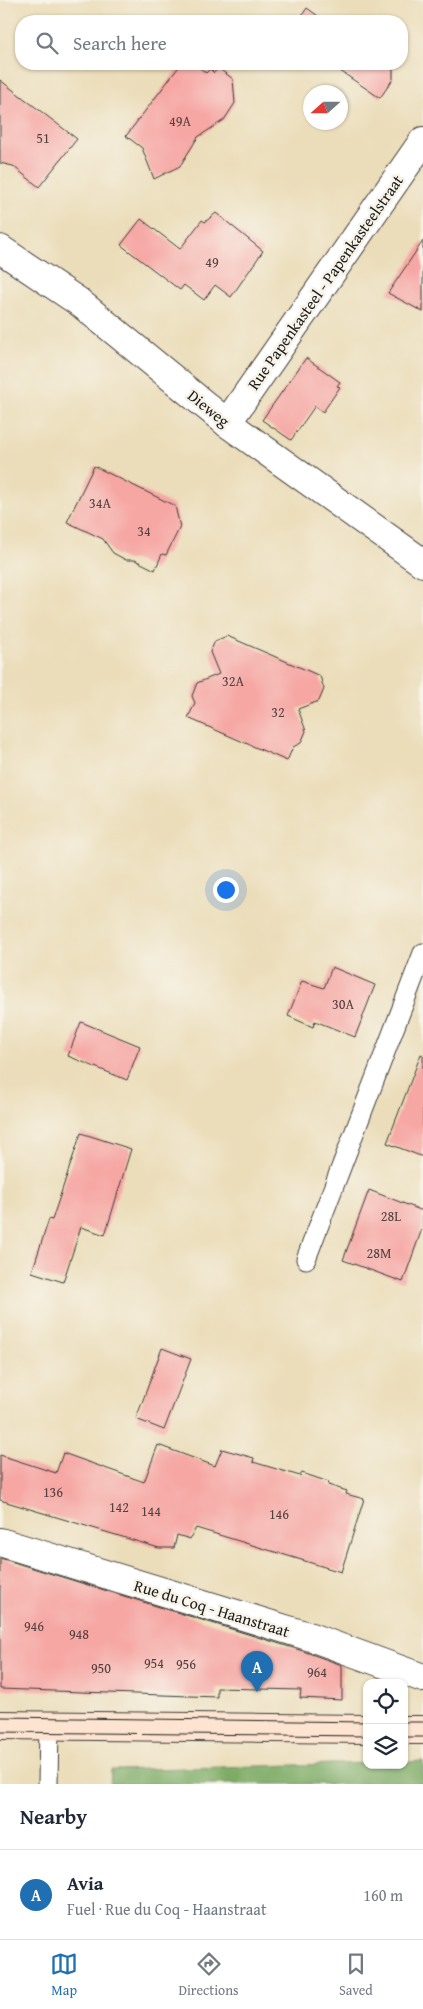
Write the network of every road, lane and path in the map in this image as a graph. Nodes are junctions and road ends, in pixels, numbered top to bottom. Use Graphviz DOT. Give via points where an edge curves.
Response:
graph roads {
  1 [pos="423,141"];
  2 [pos="0,249"];
  3 [pos="227,423"];
  4 [pos="423,563"];
  5 [pos="423,954"];
  6 [pos="306,1259"];
  7 [pos="0,1542"];
  8 [pos="423,1678"];
  9 [pos="0,1725"];
  10 [pos="49,1726"];
  11 [pos="363,1729"];
  12 [pos="408,1730"];
  13 [pos="423,1730"];
  14 [pos="48,1784"];
  1 -- 3 [label="street, Rue Papenkasteel - Papenkasteelstraat"];
  2 -- 3 [label="street, Dieweg" via="79,302"];
  3 -- 4 [label="street, Dieweg"];
  5 -- 6 [label="lane"];
  7 -- 8 [label="street, Rue du Coq - Haanstraat" via="308,1636"];
  9 -- 10 [label="main road"];
  10 -- 11 [label="main road"];
  10 -- 14 [label="lane"];
  12 -- 13 [label="main road"];
}
